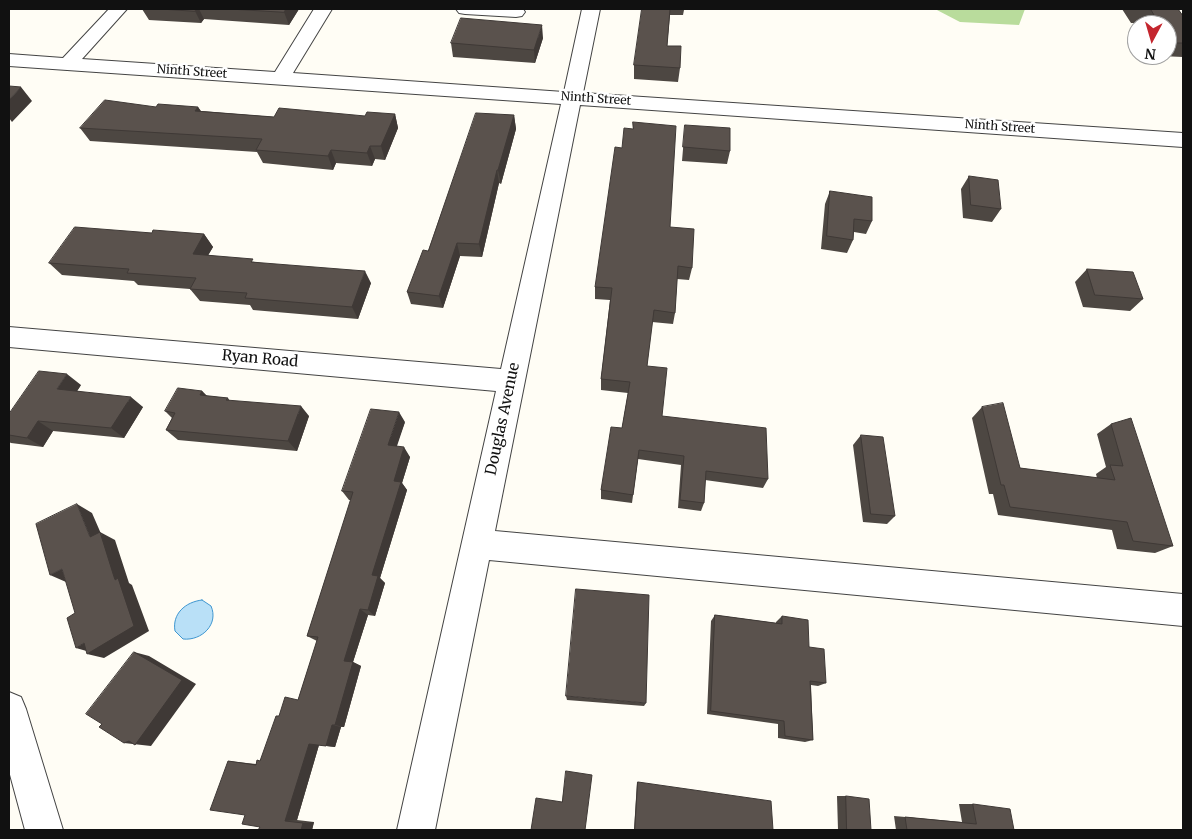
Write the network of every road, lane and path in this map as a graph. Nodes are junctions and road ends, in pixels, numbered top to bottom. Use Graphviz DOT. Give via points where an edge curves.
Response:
graph roads {
  1 [pos="118,9"];
  2 [pos="323,9"];
  3 [pos="466,9"];
  4 [pos="590,9"];
  5 [pos="516,12"];
  6 [pos="9,60"];
  7 [pos="68,64"];
  8 [pos="280,78"];
  9 [pos="570,98"];
  10 [pos="1183,140"];
  11 [pos="9,337"];
  12 [pos="511,381"];
  13 [pos="477,544"];
  14 [pos="1183,610"];
  15 [pos="9,710"];
  16 [pos="44,830"];
  17 [pos="416,830"];
  1 -- 7 [label="street"];
  2 -- 8 [label="street"];
  3 -- 5 [label="street"];
  4 -- 9 [label="street, Douglas Avenue"];
  6 -- 7 [label="street, Ninth Street"];
  7 -- 8 [label="street, Ninth Street"];
  8 -- 9 [label="street, Ninth Street"];
  9 -- 10 [label="street, Ninth Street"];
  9 -- 12 [label="street, Douglas Avenue"];
  11 -- 12 [label="street, Ryan Road"];
  12 -- 13 [label="street, Douglas Avenue"];
  13 -- 14 [label="street"];
  13 -- 17 [label="street, Douglas Avenue"];
  15 -- 16 [label="street"];
}
